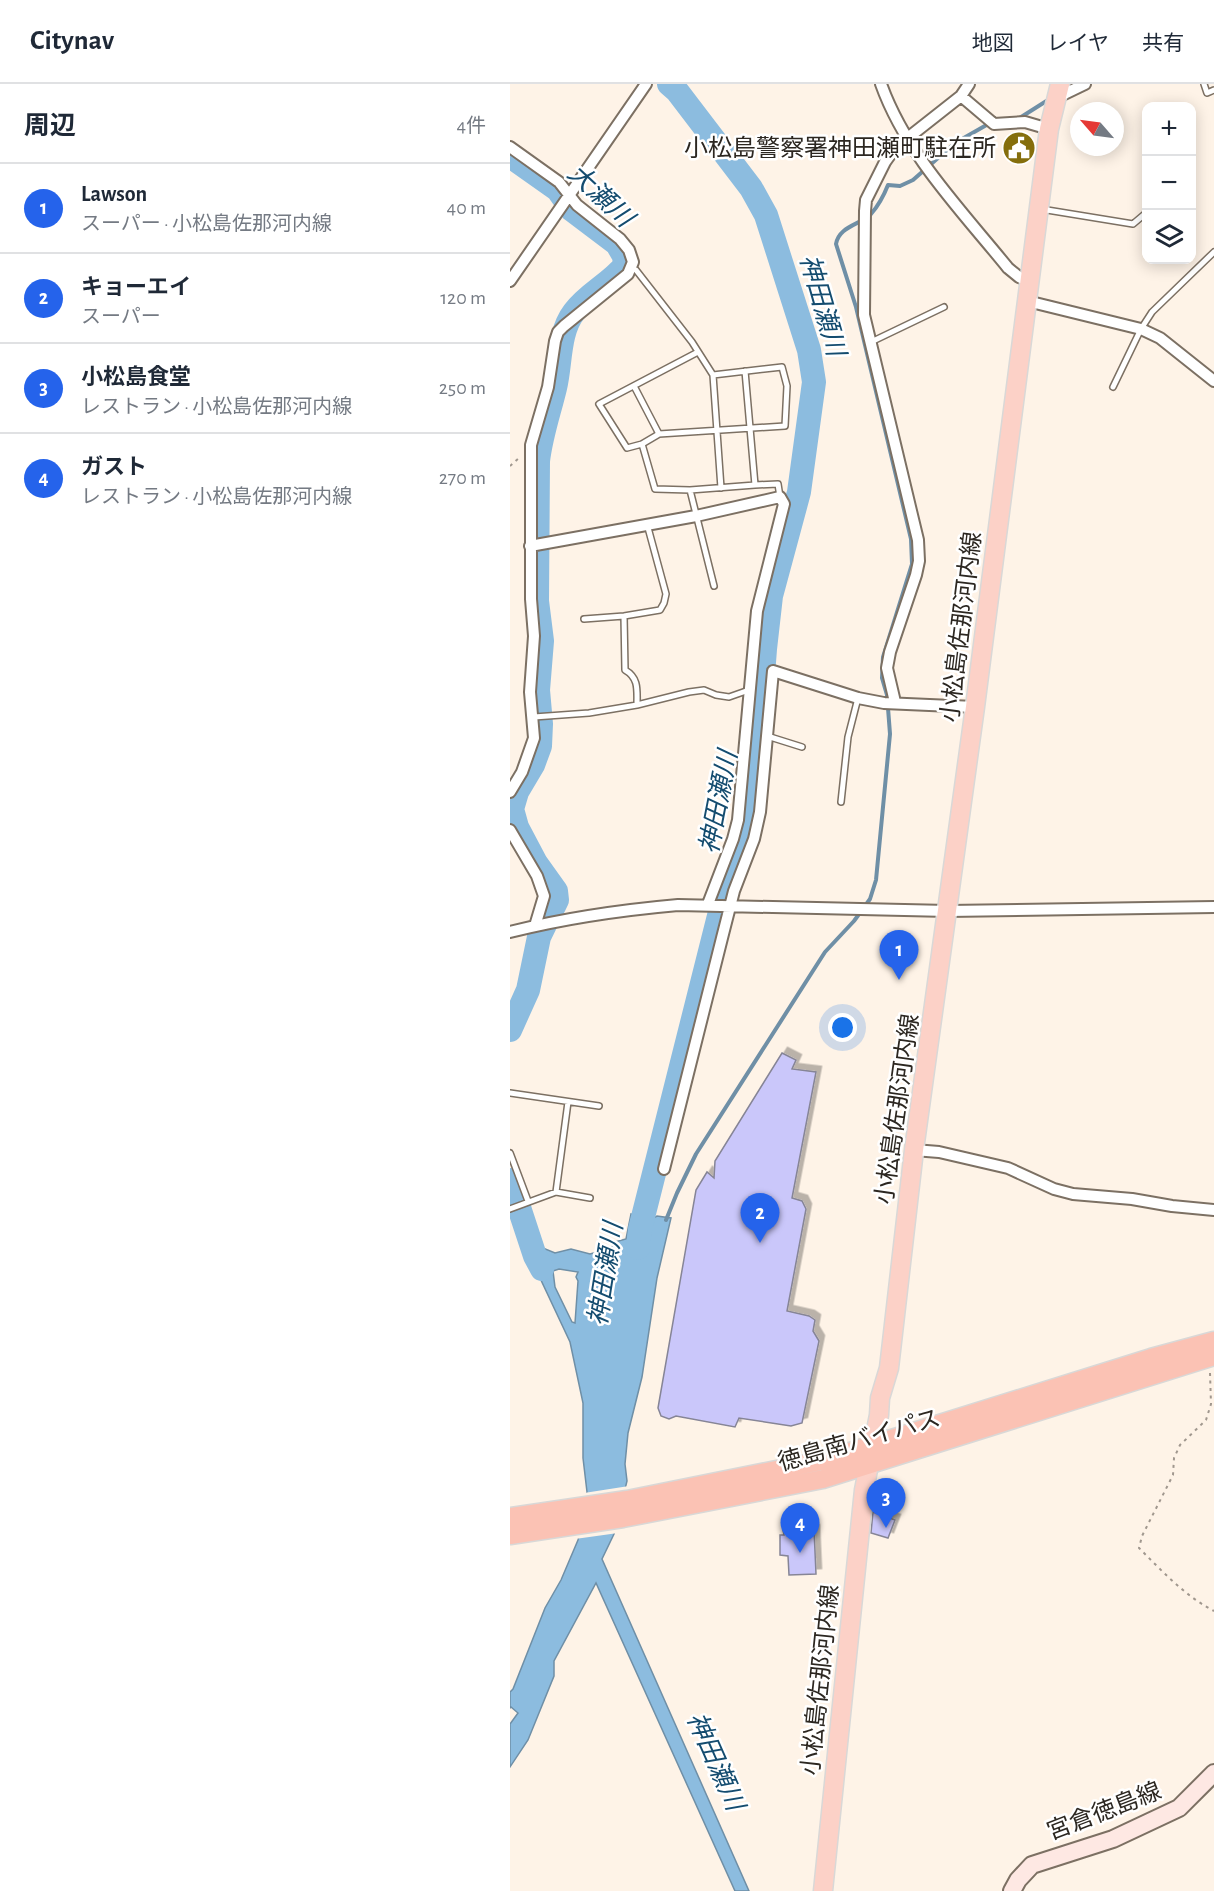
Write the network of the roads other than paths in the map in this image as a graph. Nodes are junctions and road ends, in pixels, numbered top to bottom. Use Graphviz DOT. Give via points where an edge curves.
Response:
graph roads {
  1 [pos="646,84"];
  2 [pos="881,84"];
  3 [pos="969,84"];
  4 [pos="1085,84"];
  5 [pos="1204,84"];
  6 [pos="1214,90"];
  7 [pos="1058,91"];
  8 [pos="960,96"];
  9 [pos="1049,129"];
  10 [pos="907,139"];
  11 [pos="510,147"];
  12 [pos="566,198"];
  13 [pos="1040,209"];
  14 [pos="1142,216"];
  15 [pos="1214,252"];
  16 [pos="631,268"];
  17 [pos="1029,281"];
  18 [pos="510,282"];
  19 [pos="1027,301"];
  20 [pos="944,307"];
  21 [pos="1141,329"];
  22 [pos="869,343"];
  23 [pos="698,352"];
  24 [pos="745,371"];
  25 [pos="713,375"];
  26 [pos="1214,381"];
  27 [pos="634,386"];
  28 [pos="1113,387"];
  29 [pos="750,428"];
  30 [pos="717,429"];
  31 [pos="659,434"];
  32 [pos="642,444"];
  33 [pos="755,485"];
  34 [pos="721,488"];
  35 [pos="690,490"];
  36 [pos="780,497"];
  37 [pos="696,516"];
  38 [pos="647,524"];
  39 [pos="535,546"];
  40 [pos="714,586"];
  41 [pos="624,616"];
  42 [pos="584,620"];
  43 [pos="749,690"];
  44 [pos="858,698"];
  45 [pos="890,703"];
  46 [pos="638,705"];
  47 [pos="975,707"];
  48 [pos="536,717"];
  49 [pos="765,735"];
  50 [pos="802,747"];
  51 [pos="510,792"];
  52 [pos="841,802"];
  53 [pos="510,830"];
  54 [pos="710,904"];
  55 [pos="728,906"];
  56 [pos="1214,907"];
  57 [pos="948,911"];
  58 [pos="538,926"];
  59 [pos="514,931"];
  60 [pos="510,943"];
  61 [pos="510,1094"];
  62 [pos="568,1102"];
  63 [pos="599,1106"];
  64 [pos="914,1150"];
  65 [pos="510,1154"];
  66 [pos="664,1169"];
  67 [pos="556,1192"];
  68 [pos="590,1198"];
  69 [pos="525,1202"];
  70 [pos="512,1208"];
  71 [pos="1214,1210"];
  72 [pos="1213,1352"];
  73 [pos="874,1443"];
  74 [pos="869,1465"];
  75 [pos="625,1509"];
  76 [pos="510,1517"];
  77 [pos="510,1535"];
  78 [pos="1214,1773"];
  79 [pos="822,1891"];
  80 [pos="1012,1891"];
  1 -- 12 [label="street"];
  2 -- 10 [label="street"];
  3 -- 8 [label="street"];
  4 -- 7 [label="street"];
  5 -- 6 [label="lane" via="1207,93"];
  7 -- 9 [label="main road, 小松島佐那河内線"];
  8 -- 9 [label="street" via="991,122 1025,122"];
  8 -- 10 [label="street"];
  9 -- 13 [label="main road, 小松島佐那河内線"];
  10 -- 17 [label="street" via="1008,268"];
  10 -- 22 [label="street" via="885,162 866,200 864,315"];
  11 -- 12 [label="street" via="559,182"];
  12 -- 16 [label="street" via="620,239 629,250"];
  12 -- 18 [label="street"];
  13 -- 14 [label="lane" via="1133,224"];
  13 -- 17 [label="main road, 小松島佐那河内線"];
  15 -- 21 [label="lane" via="1152,312"];
  16 -- 23 [label="lane"];
  16 -- 39 [label="street" via="558,332 548,387 531,445"];
  17 -- 19 [label="main road, 小松島佐那河内線"];
  19 -- 21 [label="street"];
  19 -- 47 [label="main road, 小松島佐那河内線"];
  20 -- 22 [label="lane"];
  21 -- 26 [label="street" via="1160,338"];
  21 -- 28 [label="lane"];
  22 -- 45 [label="street" via="918,540 916,575 887,668"];
  23 -- 25 [label="lane"];
  23 -- 27 [label="lane"];
  24 -- 25 [label="lane"];
  24 -- 29 [label="lane"];
  24 -- 29 [label="lane" via="782,367 787,386 784,426"];
  25 -- 30 [label="lane"];
  27 -- 31 [label="lane"];
  27 -- 32 [label="lane" via="599,404 627,448"];
  29 -- 30 [label="lane"];
  29 -- 33 [label="lane"];
  30 -- 31 [label="lane"];
  30 -- 34 [label="lane"];
  31 -- 32 [label="lane"];
  32 -- 35 [label="lane" via="655,489"];
  33 -- 34 [label="lane"];
  33 -- 36 [label="lane" via="778,484"];
  34 -- 35 [label="lane"];
  35 -- 37 [label="lane"];
  36 -- 37 [label="street"];
  36 -- 43 [label="street" via="784,504 757,611"];
  37 -- 38 [label="street"];
  37 -- 40 [label="lane"];
  38 -- 39 [label="street"];
  38 -- 41 [label="lane" via="666,594 664,603 660,610"];
  39 -- 48 [label="street" via="530,692"];
  41 -- 42 [label="lane"];
  41 -- 46 [label="lane" via="625,670 637,682"];
  43 -- 46 [label="lane" via="729,697 704,690"];
  43 -- 54 [label="street" via="738,820"];
  44 -- 45 [label="street"];
  44 -- 49 [label="street" via="773,671"];
  44 -- 52 [label="lane" via="848,737"];
  45 -- 47 [label="street"];
  46 -- 48 [label="lane"];
  47 -- 57 [label="main road, 小松島佐那河内線"];
  48 -- 51 [label="street" via="530,753"];
  49 -- 50 [label="lane"];
  49 -- 55 [label="street" via="760,812 754,839"];
  53 -- 58 [label="street" via="544,896"];
  54 -- 55 [label="street"];
  54 -- 58 [label="street" via="638,908"];
  55 -- 57 [label="street"];
  55 -- 66 [label="street"];
  56 -- 57 [label="street"];
  57 -- 64 [label="main road, 小松島佐那河内線"];
  58 -- 59 [label="street"];
  59 -- 60 [label="street"];
  61 -- 62 [label="lane"];
  62 -- 63 [label="lane"];
  62 -- 67 [label="lane"];
  64 -- 71 [label="street" via="1008,1168 1073,1194"];
  64 -- 73 [label="main road, 小松島佐那河内線" via="890,1368 879,1398"];
  65 -- 69 [label="lane"];
  67 -- 68 [label="lane"];
  67 -- 69 [label="lane"];
  69 -- 70 [label="lane"];
  72 -- 73 [label="highway, 徳島南バイパス" via="1151,1358"];
  72 -- 74 [label="highway, 徳島南バイパス"];
  73 -- 74 [label="main road, 小松島佐那河内線"];
  73 -- 75 [label="highway, 徳島南バイパス" via="821,1461"];
  74 -- 75 [label="highway, 徳島南バイパス" via="823,1479"];
  74 -- 79 [label="main road, 小松島佐那河内線"];
  75 -- 76 [label="highway, 徳島南バイパス"];
  75 -- 77 [label="highway, 徳島南バイパス"];
  78 -- 80 [label="main road, 宮倉徳島線" via="1179,1808 1113,1839 1032,1865"];
}
